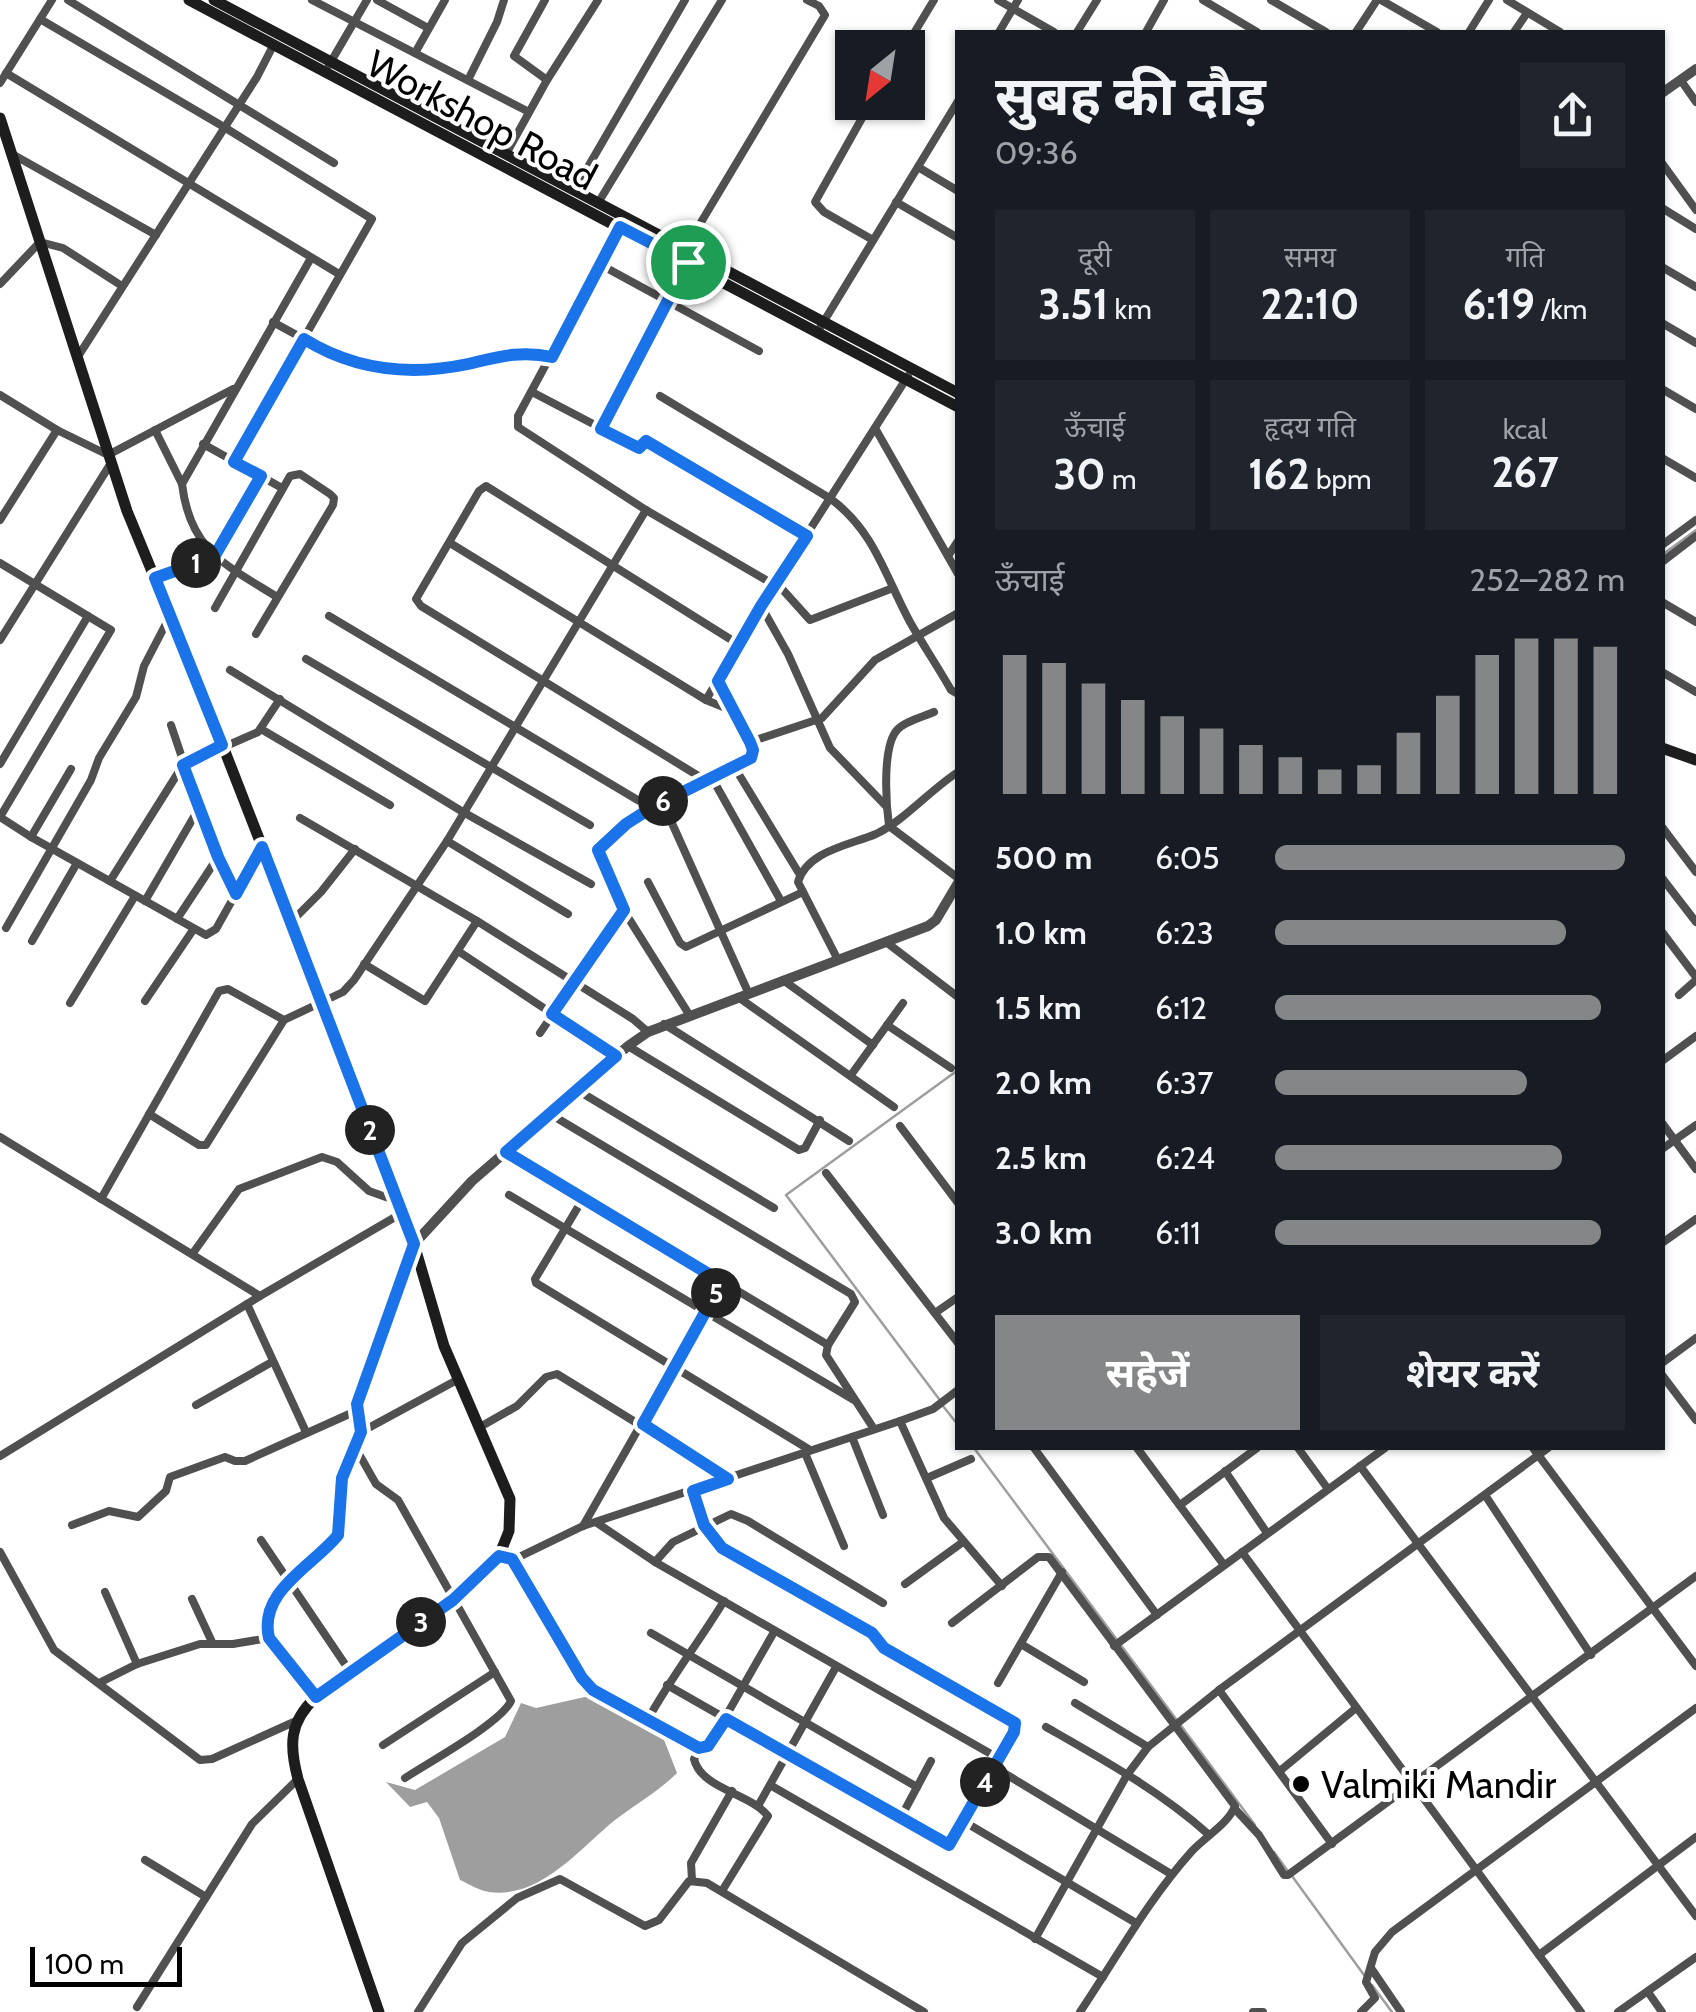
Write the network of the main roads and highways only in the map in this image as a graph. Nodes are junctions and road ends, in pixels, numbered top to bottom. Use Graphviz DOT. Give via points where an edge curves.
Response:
graph roads {
  1 [pos="190,0"];
  2 [pos="214,0"];
  3 [pos="328,67"];
  4 [pos="0,118"];
  5 [pos="687,255"];
  6 [pos="909,373"];
  7 [pos="955,391"];
  8 [pos="955,405"];
  9 [pos="1665,749"];
  10 [pos="1696,760"];
  11 [pos="379,2012"];
  1 -- 3 [label="main road, Workshop Road"];
  2 -- 3 [label="main road, Workshop Road"];
  3 -- 5 [label="main road, Workshop Road" via="506,154"];
  3 -- 5 [label="main road, Workshop Road" via="620,227"];
  4 -- 11 [label="main road" via="110,459 414,1244 457,1380 510,1498 505,1557 316,1697 296,1720 291,1746 298,1779"];
  5 -- 6 [label="main road, Workshop Road"];
  6 -- 7 [label="main road, Workshop Road"];
  6 -- 8 [label="main road, Workshop Road"];
  9 -- 10 [label="main road"];
}
